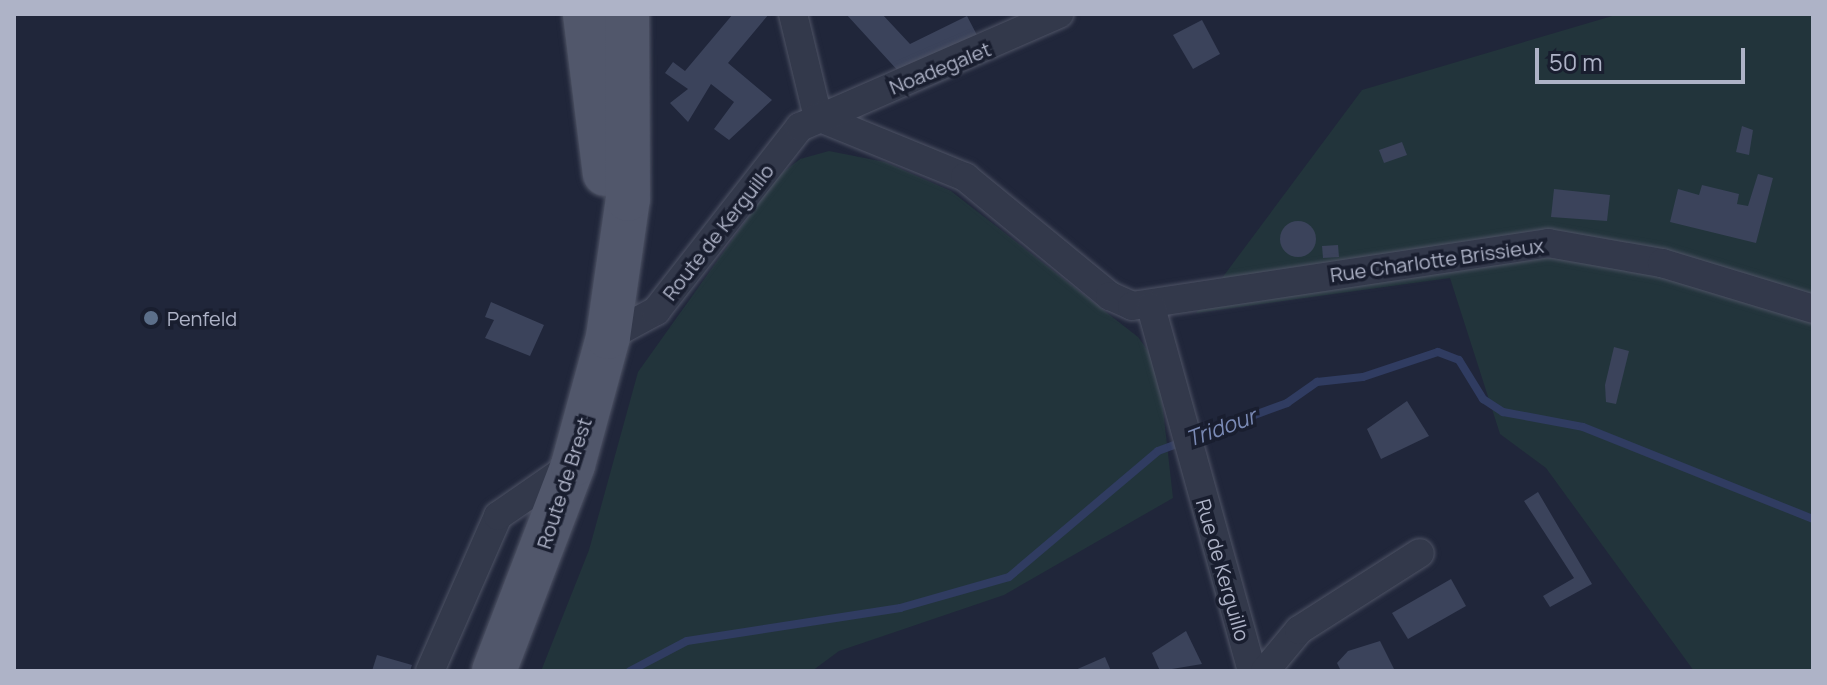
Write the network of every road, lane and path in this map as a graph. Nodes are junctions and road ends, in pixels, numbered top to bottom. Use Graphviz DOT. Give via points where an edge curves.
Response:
graph roads {
  1 [pos="585,14"];
  2 [pos="627,14"];
  3 [pos="793,14"];
  4 [pos="1059,14"];
  5 [pos="818,117"];
  6 [pos="612,288"];
  7 [pos="1151,307"];
  8 [pos="1813,309"];
  9 [pos="608,337"];
  10 [pos="573,465"];
  11 [pos="1420,553"];
  12 [pos="430,671"];
  13 [pos="494,671"];
  14 [pos="1252,671"];
  15 [pos="1265,671"];
  1 -- 6 [label="main road, Route de Brest" via="600,105"];
  2 -- 6 [label="main road, Route de Brest" via="628,199"];
  3 -- 5 [label="street"];
  4 -- 5 [label="street, Noadegalet"];
  5 -- 7 [label="street" via="965,177 1110,296"];
  5 -- 9 [label="street, Route de Kerguillo" via="800,127 656,311"];
  6 -- 9 [label="main road, Route de Brest"];
  7 -- 8 [label="street, Rue Charlotte Brissieux" via="1242,285 1548,243 1662,263"];
  7 -- 14 [label="street, Rue de Kerguillo"];
  9 -- 10 [label="main road, Route de Brest"];
  10 -- 12 [label="street" via="498,516"];
  10 -- 13 [label="main road, Route de Brest"];
  11 -- 15 [label="street" via="1299,630"];
}
